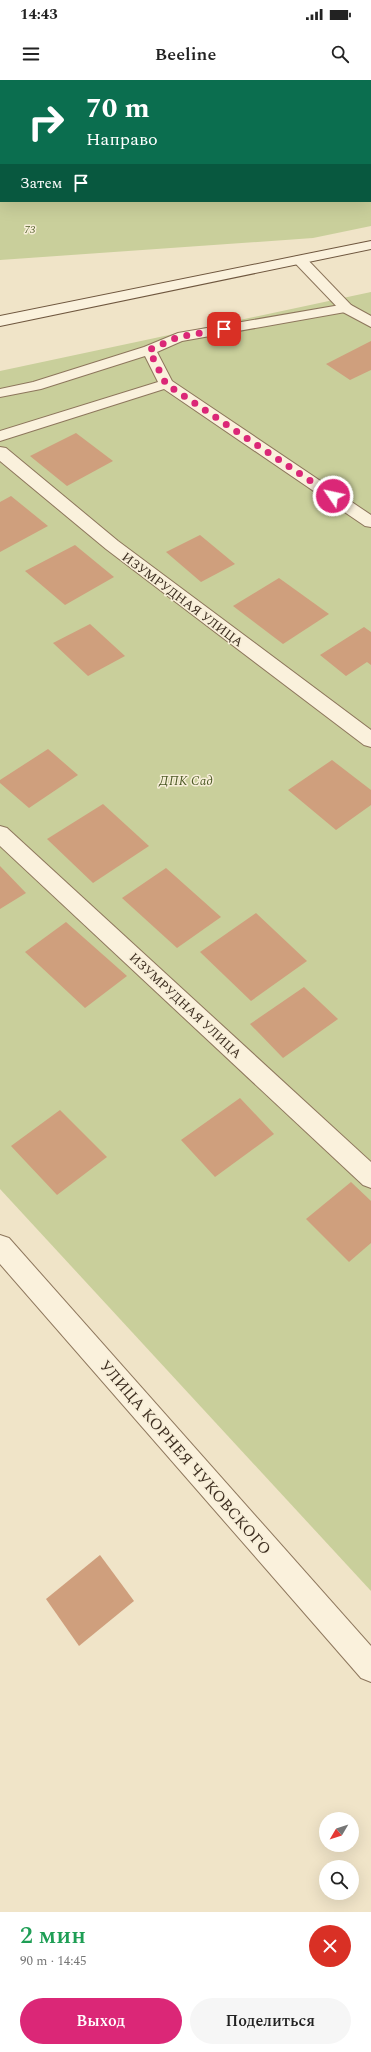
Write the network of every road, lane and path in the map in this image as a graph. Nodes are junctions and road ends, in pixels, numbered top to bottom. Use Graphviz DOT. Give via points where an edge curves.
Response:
graph roads {
  1 [pos="371,245"];
  2 [pos="300,260"];
  3 [pos="346,308"];
  4 [pos="0,321"];
  5 [pos="371,322"];
  6 [pos="149,350"];
  7 [pos="166,384"];
  8 [pos="0,393"];
  9 [pos="0,436"];
  10 [pos="0,452"];
  11 [pos="371,522"];
  12 [pos="371,740"];
  13 [pos="0,834"];
  14 [pos="371,1177"];
  15 [pos="0,1246"];
  16 [pos="371,1668"];
  1 -- 2 [label="street"];
  2 -- 3 [label="street"];
  2 -- 4 [label="street"];
  3 -- 5 [label="street"];
  3 -- 6 [label="lane" via="178,337"];
  6 -- 7 [label="lane"];
  6 -- 8 [label="lane" via="36,386"];
  7 -- 9 [label="lane"];
  7 -- 11 [label="lane"];
  10 -- 12 [label="street, ИЗУМРУДНАЯ УЛИЦА" via="112,545"];
  13 -- 14 [label="street, ИЗУМРУДНАЯ УЛИЦА"];
  15 -- 16 [label="street, УЛИЦА КОРНЕЯ ЧУКОВСКОГО"];
}
